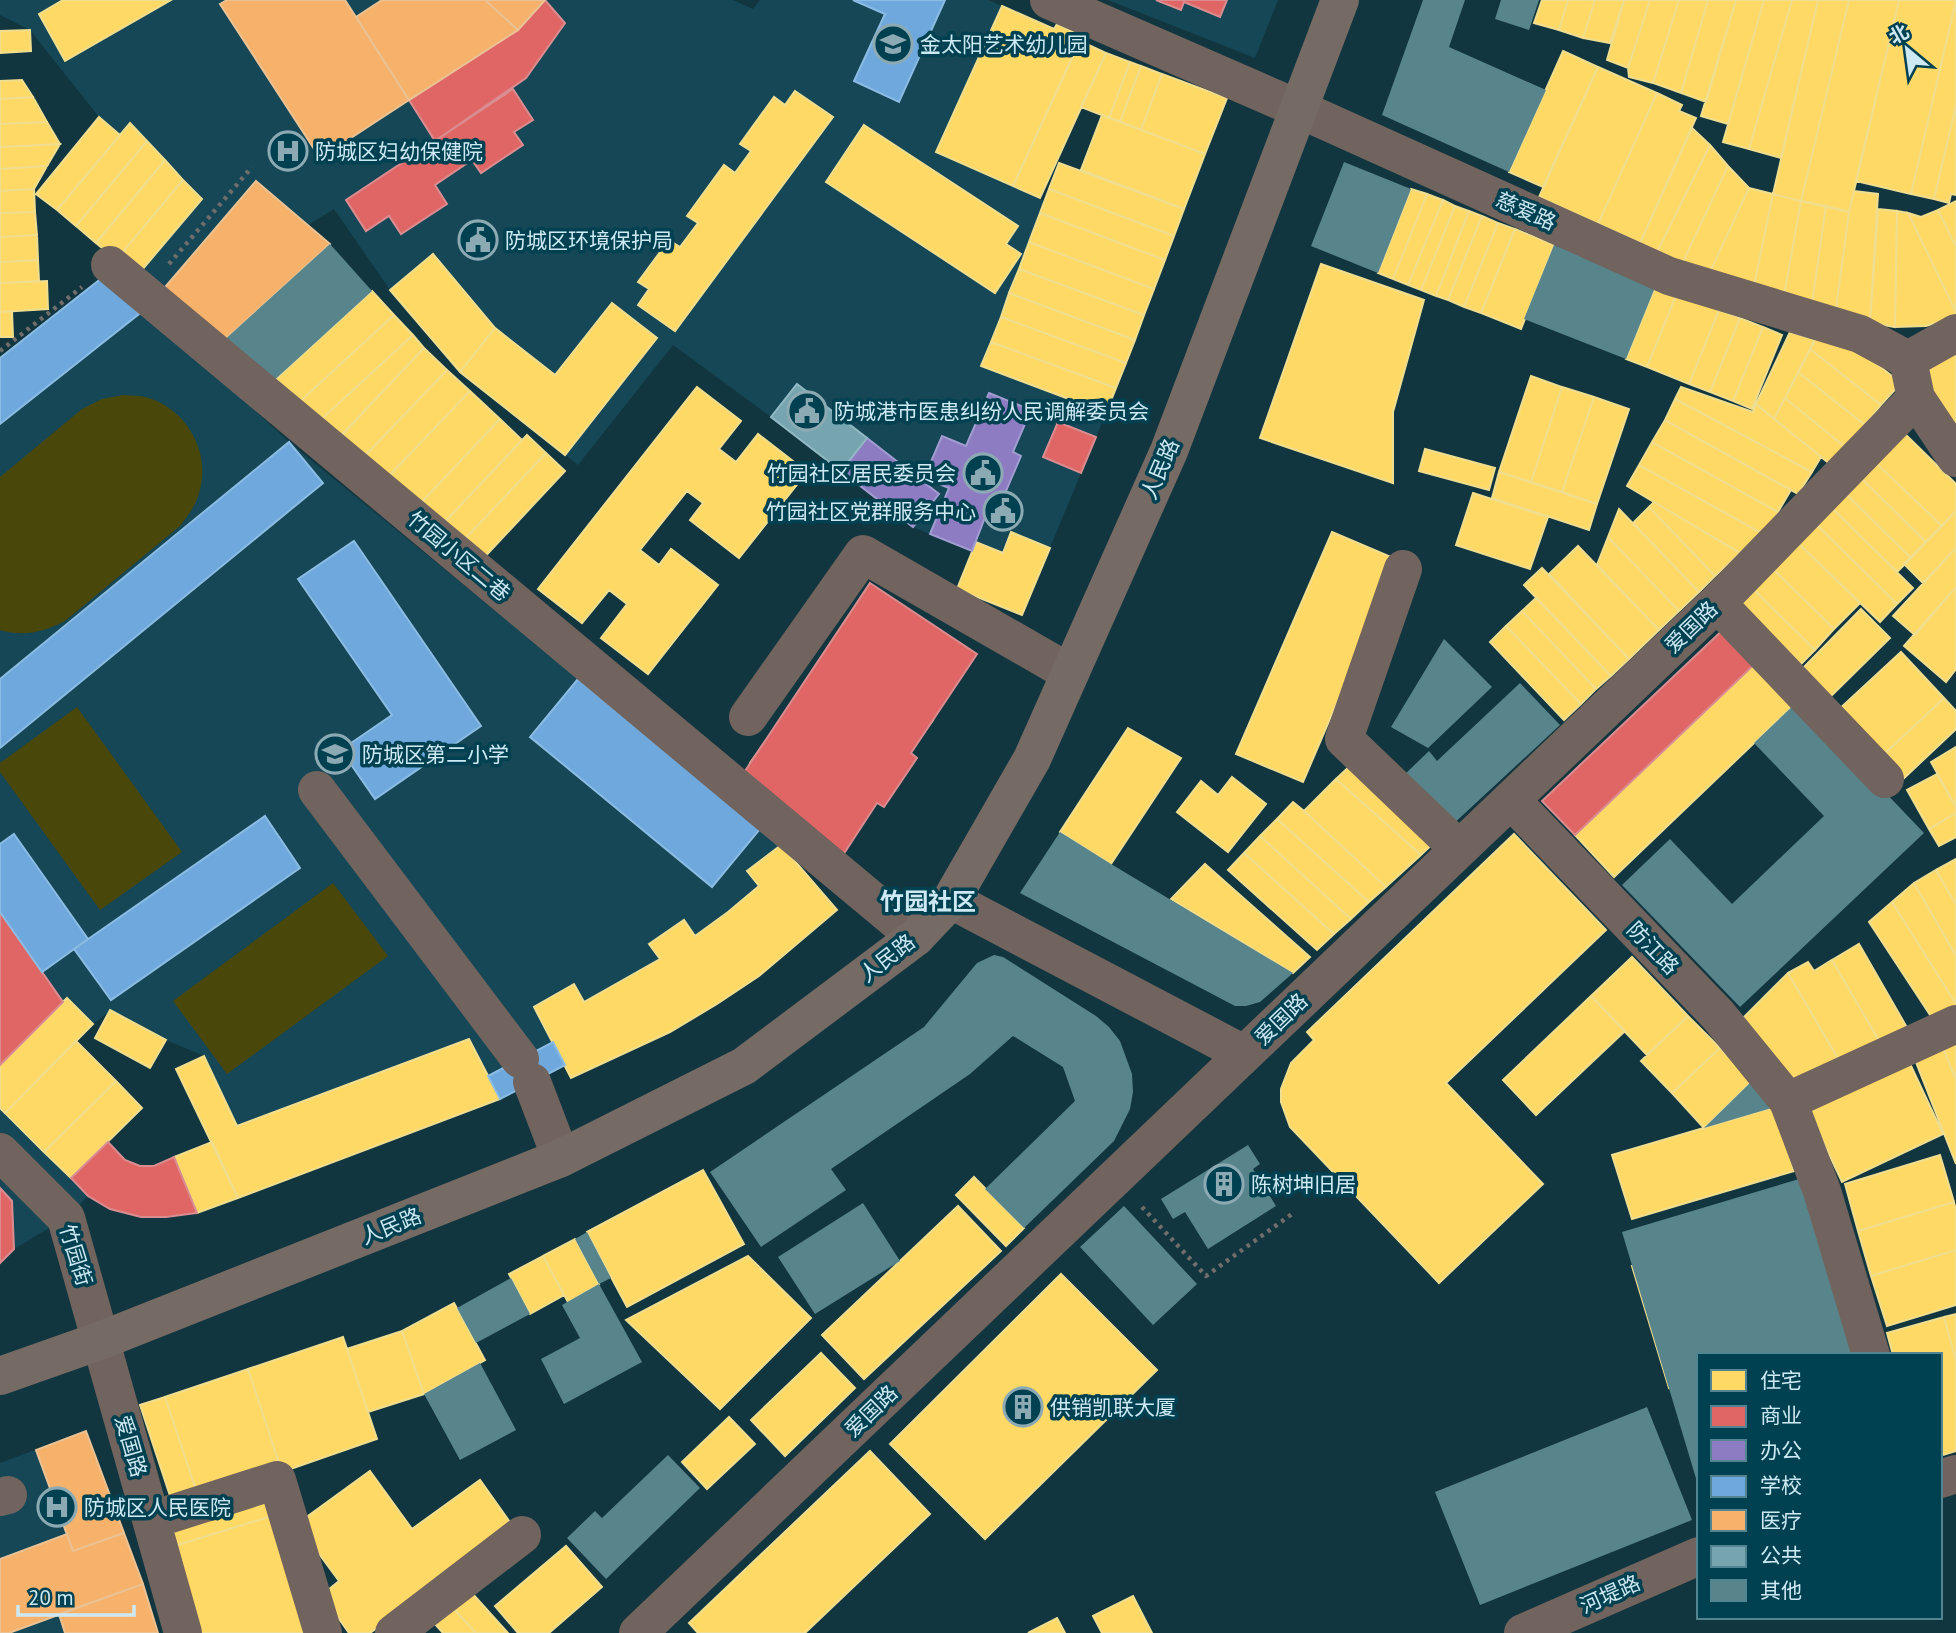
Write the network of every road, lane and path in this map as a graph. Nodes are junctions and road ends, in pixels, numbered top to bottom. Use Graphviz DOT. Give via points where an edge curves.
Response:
graph roads {
  1 [pos="1049,0"];
  2 [pos="1340,0"];
  3 [pos="1298,108"];
  4 [pos="252,167"];
  5 [pos="110,265"];
  6 [pos="144,294"];
  7 [pos="1956,333"];
  8 [pos="0,351"];
  9 [pos="1908,360"];
  10 [pos="1916,398"];
  11 [pos="1956,458"];
  12 [pos="1403,569"];
  13 [pos="1717,603"];
  14 [pos="1070,673"];
  15 [pos="748,717"];
  16 [pos="1885,779"];
  17 [pos="317,790"];
  18 [pos="1511,800"];
  19 [pos="1459,849"];
  20 [pos="951,900"];
  21 [pos="916,937"];
  22 [pos="1956,1024"];
  23 [pos="1244,1054"];
  24 [pos="1788,1101"];
  25 [pos="0,1152"];
  26 [pos="561,1158"];
  27 [pos="1115,1178"];
  28 [pos="1292,1214"];
  29 [pos="102,1340"];
  30 [pos="1870,1353"];
  31 [pos="0,1376"];
  32 [pos="152,1520"];
  33 [pos="522,1535"];
  34 [pos="1697,1557"];
  35 [pos="183,1633"];
  36 [pos="323,1633"];
  37 [pos="394,1633"];
  38 [pos="638,1633"];
  39 [pos="1523,1633"];
  1 -- 3 [label="street, 慈爱路"];
  2 -- 3 [label="main road, 人民路"];
  3 -- 9 [label="street, 慈爱路" via="1669,276 1860,334"];
  3 -- 14 [label="main road, 人民路" via="1169,451"];
  4 -- 6 [label="path"];
  5 -- 6 [label="street, 竹园小区二巷"];
  5 -- 8 [label="path"];
  6 -- 21 [label="street, 竹园小区二巷"];
  7 -- 9 [label="street"];
  9 -- 10 [label="street"];
  10 -- 11 [label="street"];
  10 -- 13 [label="street, 爱国路"];
  12 -- 19 [label="street" via="1344,739"];
  13 -- 16 [label="street"];
  13 -- 18 [label="street, 爱国路"];
  14 -- 15 [label="street" via="863,554"];
  14 -- 20 [label="main road, 人民路" via="1032,759"];
  17 -- 26 [label="street" via="526,1071"];
  18 -- 19 [label="street, 爱国路"];
  18 -- 24 [label="street, 防江路" via="1718,1015"];
  19 -- 23 [label="street, 爱国路"];
  20 -- 21 [label="main road, 人民路"];
  20 -- 23 [label="street"];
  21 -- 26 [label="main road, 人民路" via="744,1066"];
  22 -- 24 [label="street"];
  23 -- 27 [label="street, 爱国路"];
  24 -- 30 [label="street, 防江路" via="1822,1191"];
  25 -- 29 [label="street, 竹园街" via="66,1218"];
  26 -- 29 [label="main road, 人民路"];
  27 -- 28 [label="path" via="1206,1276"];
  27 -- 38 [label="street, 爱国路"];
  29 -- 31 [label="main road, 人民路"];
  29 -- 32 [label="street, 爱国路"];
  32 -- 35 [label="street, 爱国路"];
  32 -- 36 [label="street" via="276,1480"];
  33 -- 37 [label="street"];
  34 -- 39 [label="street, 河堤路"];
}
